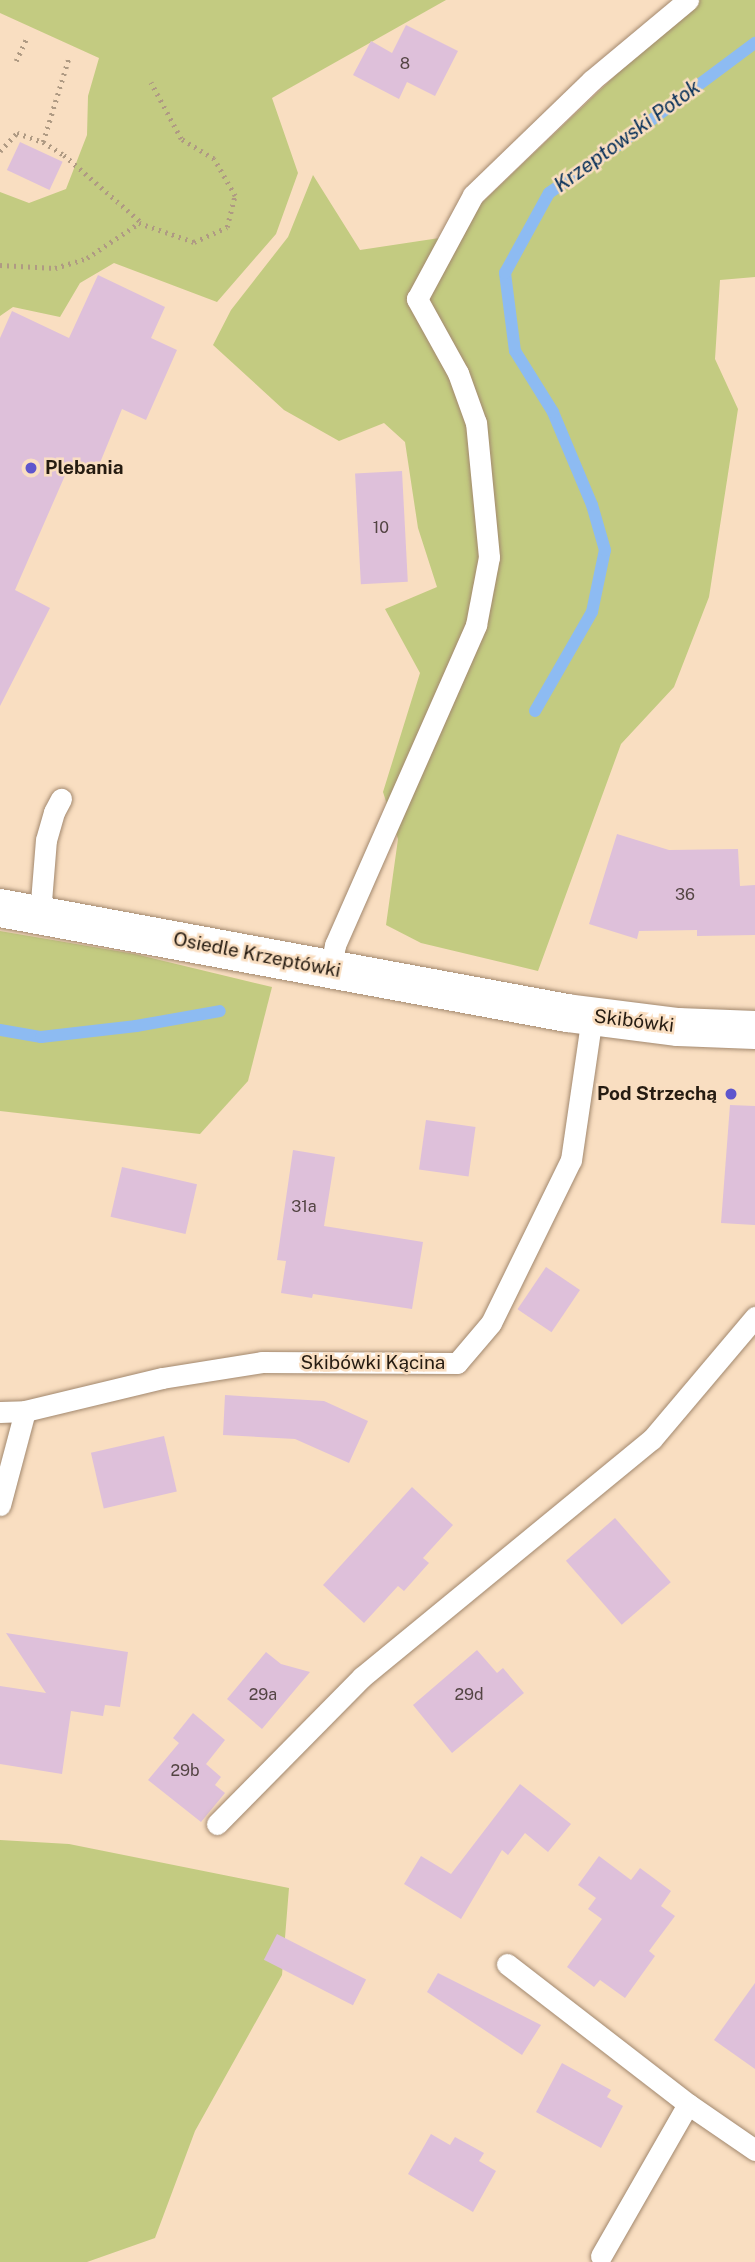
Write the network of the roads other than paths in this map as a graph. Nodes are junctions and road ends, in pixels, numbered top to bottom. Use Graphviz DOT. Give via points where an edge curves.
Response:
graph roads {
  1 [pos="688,0"];
  2 [pos="61,799"];
  3 [pos="0,908"];
  4 [pos="40,914"];
  5 [pos="330,969"];
  6 [pos="514,1003"];
  7 [pos="592,1016"];
  8 [pos="755,1030"];
  9 [pos="755,1317"];
  10 [pos="26,1411"];
  11 [pos="0,1412"];
  12 [pos="0,1505"];
  13 [pos="217,1824"];
  14 [pos="507,1964"];
  15 [pos="688,2104"];
  16 [pos="755,2150"];
  17 [pos="601,2256"];
  1 -- 5 [label="lane" via="592,80 473,195 417,299 458,373 476,424 489,557 476,625 335,945"];
  2 -- 4 [label="lane" via="46,840"];
  3 -- 4 [label="main road, Osiedle Krzeptówki"];
  4 -- 5 [label="main road, Osiedle Krzeptówki"];
  5 -- 6 [label="main road, Osiedle Krzeptówki"];
  6 -- 7 [label="main road, Skibówki"];
  7 -- 8 [label="main road, Skibówki" via="688,1028"];
  7 -- 10 [label="lane, Skibówki Kącina" via="571,1160 491,1323 457,1363 261,1362 162,1378"];
  9 -- 13 [label="lane" via="652,1438 362,1677"];
  10 -- 11 [label="lane, Skibówki Kącina"];
  10 -- 12 [label="lane"];
  14 -- 15 [label="lane"];
  15 -- 16 [label="lane"];
  15 -- 17 [label="lane"];
}
